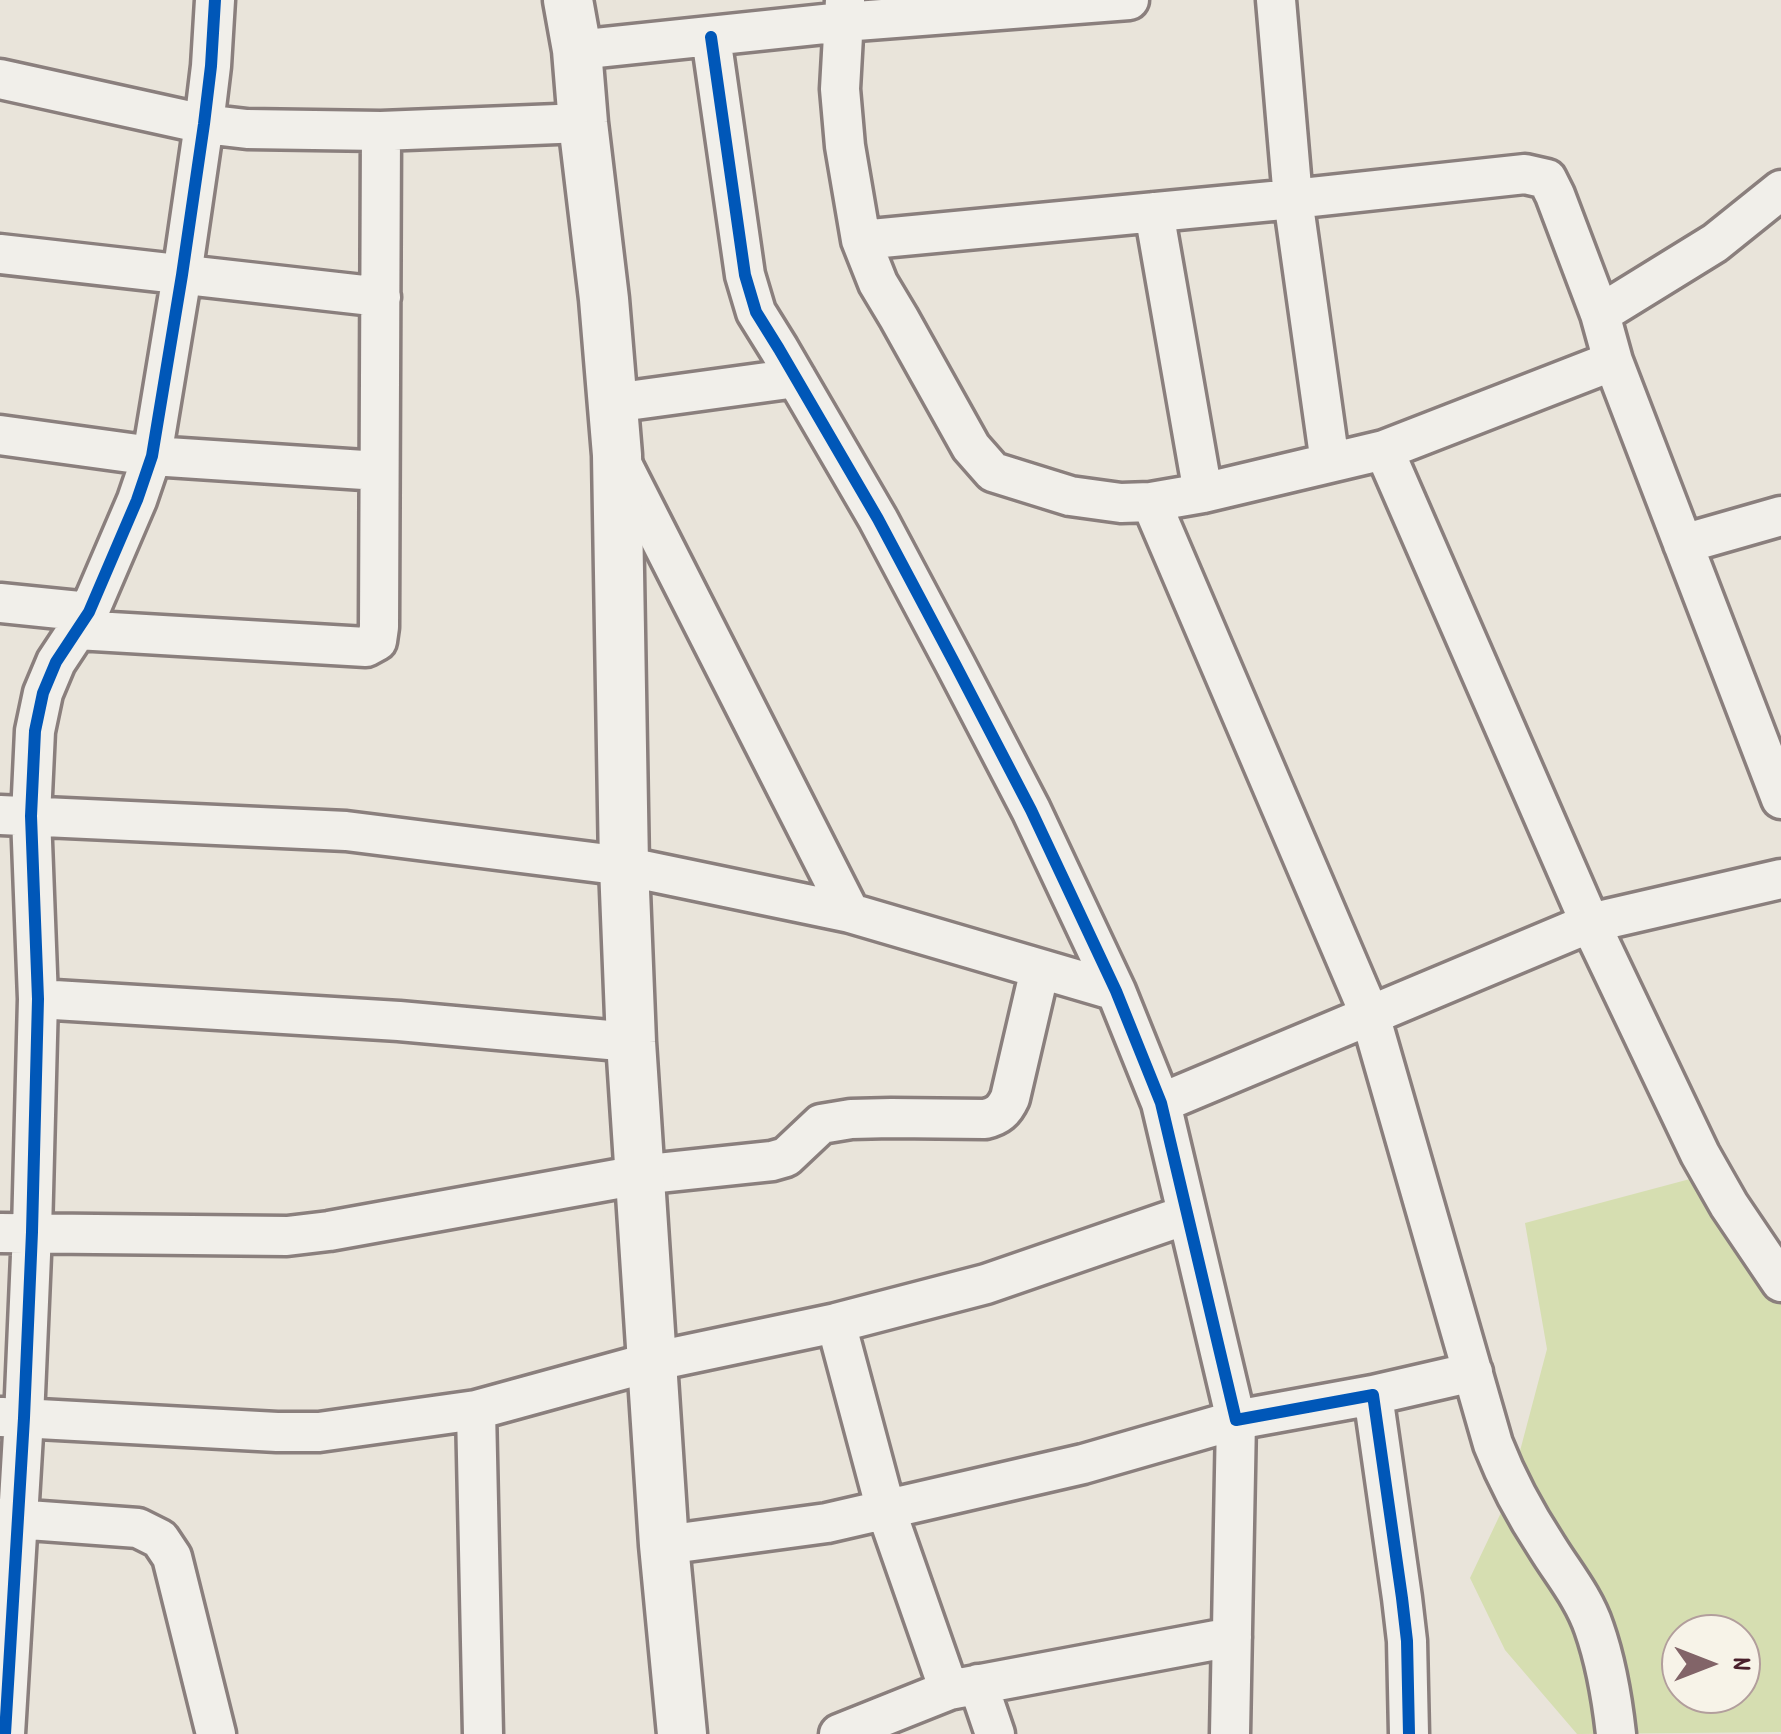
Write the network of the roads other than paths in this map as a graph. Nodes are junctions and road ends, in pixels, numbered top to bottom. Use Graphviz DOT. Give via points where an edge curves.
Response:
graph roads {
  1 [pos="216,0"];
  2 [pos="568,0"];
  3 [pos="1130,0"];
  4 [pos="1276,0"];
  5 [pos="844,11"];
  6 [pos="711,37"];
  7 [pos="578,50"];
  8 [pos="0,79"];
  9 [pos="204,124"];
  10 [pos="583,124"];
  11 [pos="380,131"];
  12 [pos="1781,190"];
  13 [pos="1294,200"];
  14 [pos="1154,212"];
  15 [pos="861,240"];
  16 [pos="0,254"];
  17 [pos="182,276"];
  18 [pos="381,297"];
  19 [pos="1600,314"];
  20 [pos="1613,361"];
  21 [pos="796,378"];
  22 [pos="613,403"];
  23 [pos="0,434"];
  24 [pos="1384,450"];
  25 [pos="618,455"];
  26 [pos="152,456"];
  27 [pos="1330,463"];
  28 [pos="379,472"];
  29 [pos="1203,493"];
  30 [pos="1151,502"];
  31 [pos="1781,516"];
  32 [pos="1683,544"];
  33 [pos="0,603"];
  34 [pos="83,621"];
  35 [pos="1781,799"];
  36 [pos="16,816"];
  37 [pos="624,866"];
  38 [pos="1781,879"];
  39 [pos="850,912"];
  40 [pos="1590,923"];
  41 [pos="1040,969"];
  42 [pos="1116,991"];
  43 [pos="38,999"];
  44 [pos="1370,1015"];
  45 [pos="631,1042"];
  46 [pos="1161,1103"];
  47 [pos="639,1175"];
  48 [pos="1186,1215"];
  49 [pos="16,1232"];
  50 [pos="1781,1282"];
  51 [pos="836,1322"];
  52 [pos="651,1362"];
  53 [pos="1473,1372"];
  54 [pos="1373,1395"];
  55 [pos="476,1410"];
  56 [pos="12,1417"];
  57 [pos="1236,1420"];
  58 [pos="886,1510"];
  59 [pos="9,1518"];
  60 [pos="664,1545"];
  61 [pos="1232,1637"];
  62 [pos="964,1687"];
  63 [pos="4,1728"];
  64 [pos="216,1734"];
  65 [pos="482,1734"];
  66 [pos="682,1734"];
  67 [pos="839,1734"];
  68 [pos="995,1734"];
  69 [pos="1230,1734"];
  70 [pos="1409,1734"];
  71 [pos="1616,1734"];
  1 -- 9 [label="street"];
  2 -- 7 [label="street"];
  3 -- 5 [label="street"];
  4 -- 13 [label="street"];
  5 -- 6 [label="street"];
  5 -- 15 [label="street" via="840,89"];
  6 -- 7 [label="street"];
  6 -- 21 [label="street" via="745,276 756,312"];
  7 -- 10 [label="street"];
  8 -- 9 [label="street"];
  9 -- 11 [label="street"];
  9 -- 17 [label="street"];
  10 -- 11 [label="street"];
  10 -- 22 [label="street"];
  11 -- 18 [label="street"];
  12 -- 19 [label="street" via="1716,243"];
  13 -- 14 [label="street"];
  13 -- 19 [label="street" via="1525,174 1546,179"];
  13 -- 27 [label="street"];
  14 -- 15 [label="street"];
  14 -- 29 [label="street"];
  15 -- 30 [label="street" via="878,284 971,447 993,472 1070,496"];
  16 -- 17 [label="street"];
  17 -- 18 [label="street"];
  17 -- 26 [label="street"];
  18 -- 28 [label="street"];
  19 -- 20 [label="street"];
  20 -- 24 [label="street"];
  20 -- 32 [label="street"];
  21 -- 22 [label="street"];
  21 -- 42 [label="street" via="972,696"];
  22 -- 25 [label="street"];
  23 -- 26 [label="street"];
  24 -- 27 [label="street"];
  24 -- 40 [label="street"];
  25 -- 37 [label="street"];
  25 -- 39 [label="street"];
  26 -- 28 [label="street"];
  26 -- 34 [label="street"];
  27 -- 29 [label="street"];
  28 -- 34 [label="street" via="378,640 366,647"];
  29 -- 30 [label="street"];
  30 -- 44 [label="street"];
  31 -- 32 [label="street"];
  32 -- 35 [label="street"];
  33 -- 34 [label="street"];
  34 -- 36 [label="street" via="43,693"];
  36 -- 37 [label="street" via="346,831"];
  36 -- 43 [label="street"];
  37 -- 39 [label="street"];
  37 -- 45 [label="street"];
  38 -- 40 [label="street"];
  39 -- 41 [label="street"];
  40 -- 44 [label="street"];
  40 -- 50 [label="street" via="1700,1154"];
  41 -- 42 [label="street"];
  41 -- 47 [label="street" via="1010,1098 996,1116 821,1124 772,1161"];
  42 -- 46 [label="street"];
  43 -- 45 [label="street"];
  43 -- 49 [label="street"];
  44 -- 46 [label="street"];
  44 -- 53 [label="street"];
  45 -- 47 [label="street"];
  46 -- 48 [label="street"];
  47 -- 49 [label="street" via="287,1236"];
  47 -- 52 [label="street"];
  48 -- 51 [label="street" via="986,1284"];
  48 -- 57 [label="street"];
  49 -- 56 [label="street"];
  51 -- 52 [label="street"];
  51 -- 58 [label="street"];
  52 -- 55 [label="street"];
  52 -- 60 [label="street"];
  53 -- 54 [label="street"];
  53 -- 71 [label="street" via="1504,1473 1594,1626"];
  54 -- 57 [label="street"];
  54 -- 70 [label="street" via="1402,1598"];
  55 -- 56 [label="street" via="318,1432"];
  55 -- 65 [label="street"];
  56 -- 59 [label="street"];
  57 -- 58 [label="street"];
  57 -- 61 [label="street"];
  58 -- 60 [label="street"];
  58 -- 62 [label="street"];
  59 -- 63 [label="street"];
  59 -- 64 [label="street" via="138,1528 160,1538 172,1557"];
  60 -- 66 [label="street"];
  61 -- 62 [label="street"];
  61 -- 69 [label="street"];
  62 -- 67 [label="street"];
  62 -- 68 [label="street"];
}
